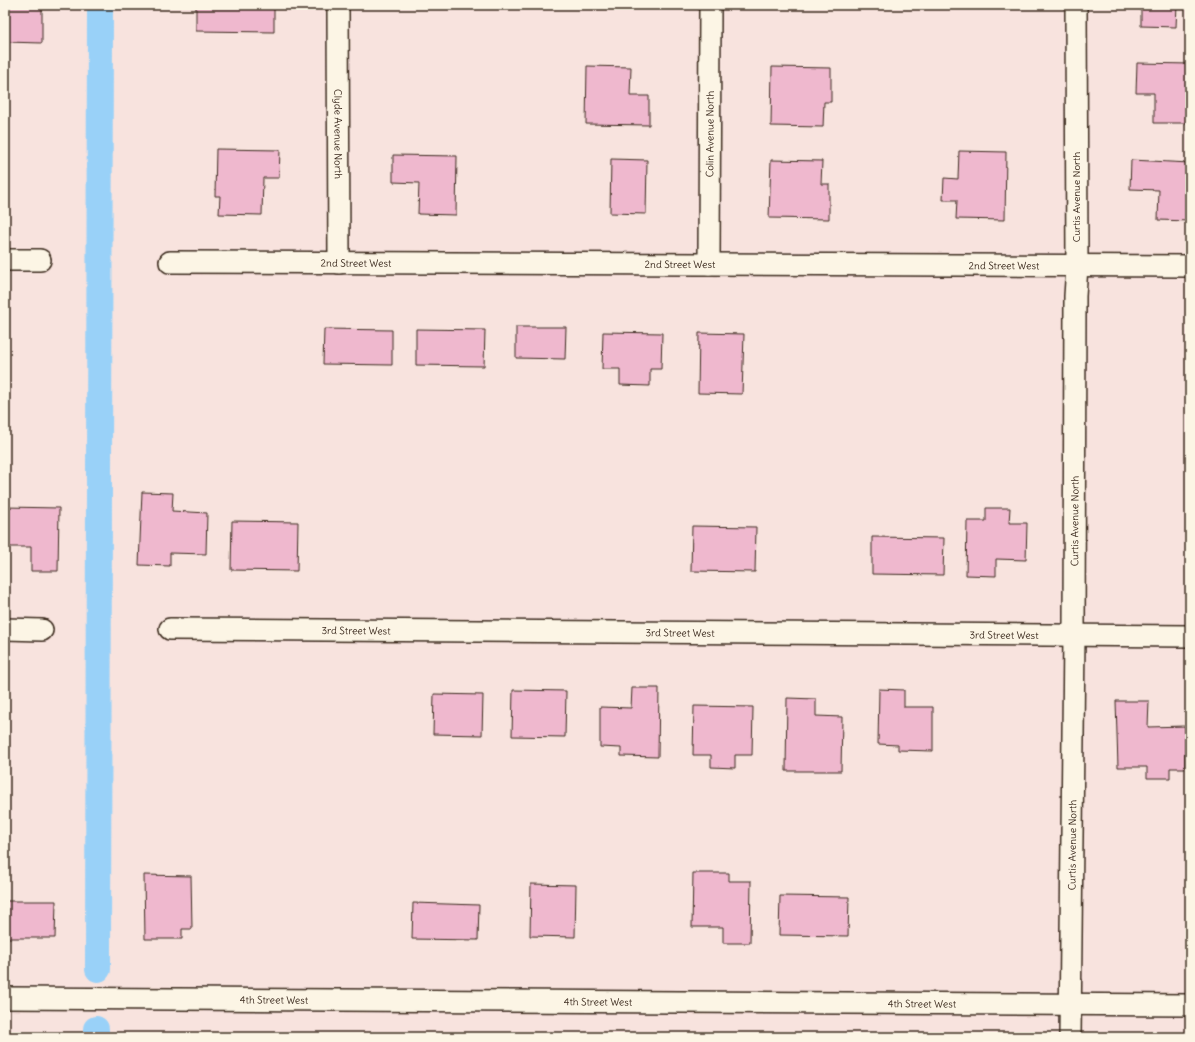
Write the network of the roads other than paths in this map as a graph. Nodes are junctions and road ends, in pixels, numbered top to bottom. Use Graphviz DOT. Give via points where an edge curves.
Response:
graph roads {
  1 [pos="338,5"];
  2 [pos="710,5"];
  3 [pos="1076,5"];
  4 [pos="5,260"];
  5 [pos="40,260"];
  6 [pos="170,262"];
  7 [pos="339,263"];
  8 [pos="709,264"];
  9 [pos="1077,266"];
  10 [pos="1190,266"];
  11 [pos="5,629"];
  12 [pos="170,629"];
  13 [pos="42,630"];
  14 [pos="1074,635"];
  15 [pos="1190,636"];
  16 [pos="5,998"];
  17 [pos="1070,1004"];
  18 [pos="1190,1005"];
  19 [pos="1070,1037"];
  1 -- 7 [label="street, Clyde Avenue North"];
  2 -- 8 [label="street, Colin Avenue North"];
  3 -- 9 [label="street, Curtis Avenue North"];
  4 -- 5 [label="street"];
  6 -- 7 [label="street, 2nd Street West"];
  7 -- 8 [label="street, 2nd Street West"];
  8 -- 9 [label="street, 2nd Street West"];
  9 -- 10 [label="street, 2nd Street West"];
  9 -- 14 [label="street, Curtis Avenue North"];
  11 -- 13 [label="street"];
  12 -- 14 [label="street, 3rd Street West"];
  14 -- 15 [label="street, 3rd Street West"];
  14 -- 17 [label="street, Curtis Avenue North"];
  16 -- 17 [label="street, 4th Street West"];
  17 -- 18 [label="street, 4th Street West"];
  17 -- 19 [label="street, Curtis Avenue North"];
}
